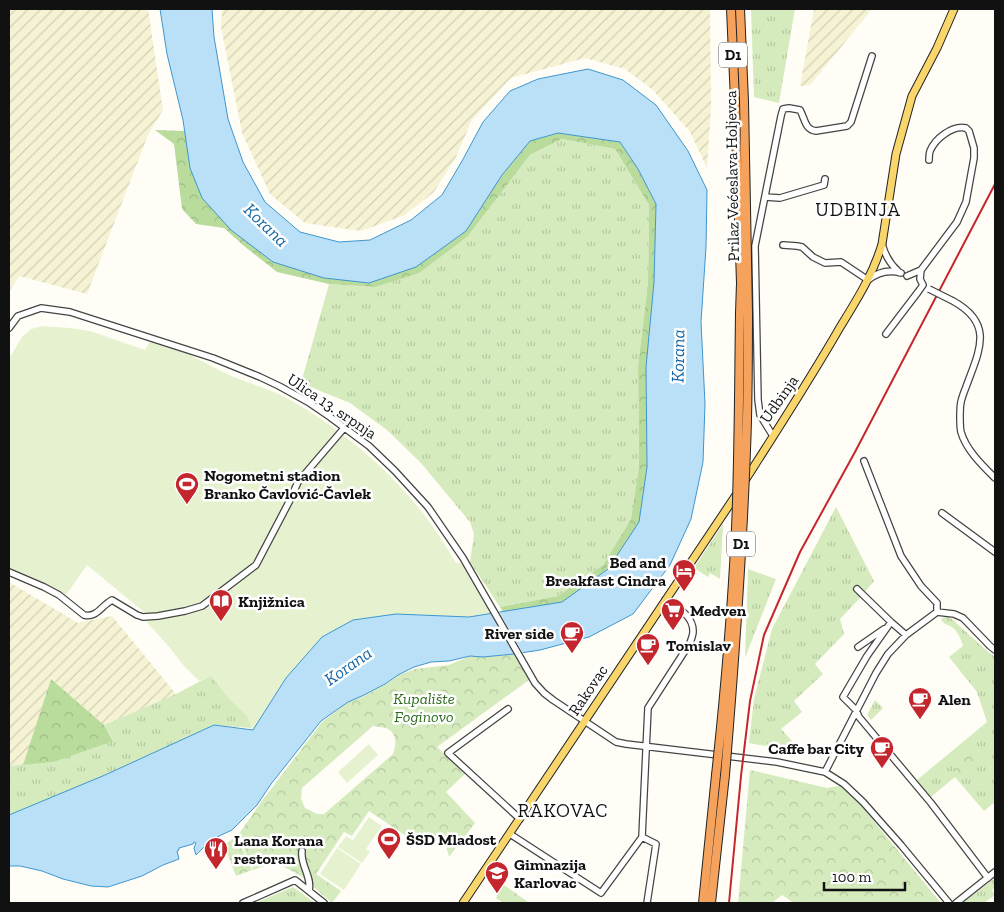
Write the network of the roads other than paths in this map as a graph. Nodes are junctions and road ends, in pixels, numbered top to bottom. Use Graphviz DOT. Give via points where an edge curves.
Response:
graph roads {
  1 [pos="731,9"];
  2 [pos="740,9"];
  3 [pos="954,9"];
  4 [pos="872,56"];
  5 [pos="929,160"];
  6 [pos="825,179"];
  7 [pos="764,197"];
  8 [pos="783,244"];
  9 [pos="882,244"];
  10 [pos="921,270"];
  11 [pos="901,273"];
  12 [pos="907,276"];
  13 [pos="868,280"];
  14 [pos="923,285"];
  15 [pos="744,313"];
  16 [pos="9,328"];
  17 [pos="886,334"];
  18 [pos="345,427"];
  19 [pos="773,436"];
  20 [pos="864,461"];
  21 [pos="995,478"];
  22 [pos="942,513"];
  23 [pos="995,552"];
  24 [pos="9,572"];
  25 [pos="857,589"];
  26 [pos="665,600"];
  27 [pos="937,612"];
  28 [pos="890,624"];
  29 [pos="906,635"];
  30 [pos="858,647"];
  31 [pos="995,650"];
  32 [pos="508,709"];
  33 [pos="856,710"];
  34 [pos="584,721"];
  35 [pos="646,747"];
  36 [pos="825,772"];
  37 [pos="520,819"];
  38 [pos="510,834"];
  39 [pos="642,837"];
  40 [pos="302,851"];
  41 [pos="995,872"];
  42 [pos="988,878"];
  43 [pos="309,891"];
  44 [pos="243,903"];
  45 [pos="324,903"];
  46 [pos="463,903"];
  47 [pos="647,903"];
  48 [pos="703,903"];
  49 [pos="711,903"];
  50 [pos="949,903"];
  51 [pos="956,903"];
  1 -- 15 [label="highway, Prilaz Većeslava Holjevca / D1"];
  2 -- 15 [label="highway, Prilaz Većeslava Holjevca / D1" via="745,117"];
  3 -- 9 [label="main road, Udbinja" via="912,96 896,154"];
  4 -- 7 [label="street, Udbinja" via="847,126 811,131 800,110 783,109"];
  5 -- 10 [label="street" via="936,142 960,126 966,128 974,148 974,158 966,202 957,222"];
  6 -- 7 [label="street" via="824,185 780,198"];
  7 -- 19 [label="street, Udbinja" via="755,246 758,400 760,415"];
  8 -- 13 [label="street" via="802,247 825,263 841,262"];
  9 -- 11 [label="street" via="885,256"];
  9 -- 13 [label="main road, Udbinja"];
  10 -- 12 [label="street"];
  10 -- 14 [label="street"];
  11 -- 12 [label="street"];
  11 -- 13 [label="street" via="884,272"];
  12 -- 14 [label="street"];
  13 -- 19 [label="main road, Udbinja"];
  14 -- 17 [label="street"];
  14 -- 21 [label="street, bridge" via="962,306 973,315 978,325 979,350 961,402 961,431 978,460"];
  15 -- 48 [label="highway, D1, bridge" via="728,648"];
  15 -- 49 [label="highway, D1, bridge" via="746,448 736,642"];
  16 -- 18 [label="street, Ulica 13. srpnja" via="18,316 41,308 70,312 213,358 260,377 308,402"];
  18 -- 24 [label="street" via="298,482 256,565 202,606 185,612 143,617 112,600 93,616 88,616 59,595"];
  18 -- 34 [label="street, Ulica 13. srpnja" via="412,488 467,565 530,675 544,693"];
  19 -- 26 [label="main road, Rakovac"];
  20 -- 27 [label="street" via="901,556 937,603"];
  22 -- 23 [label="street"];
  25 -- 28 [label="street"];
  26 -- 34 [label="main road, Rakovac"];
  26 -- 35 [label="street" via="692,620 693,632 690,643 648,708"];
  27 -- 29 [label="street"];
  27 -- 31 [label="street" via="963,618"];
  28 -- 29 [label="street"];
  28 -- 30 [label="street"];
  28 -- 33 [label="street" via="842,697"];
  29 -- 33 [label="street" via="888,654"];
  32 -- 37 [label="street" via="448,752"];
  33 -- 36 [label="street"];
  33 -- 42 [label="street" via="858,717 931,803"];
  34 -- 35 [label="street, Ulica 13. srpnja" via="616,742"];
  34 -- 37 [label="main road, Rakovac"];
  35 -- 36 [label="street, Ulica 13. srpnja" via="777,762"];
  35 -- 39 [label="street"];
  36 -- 50 [label="street" via="863,802"];
  37 -- 38 [label="main road, Rakovac"];
  38 -- 39 [label="street" via="601,893"];
  38 -- 46 [label="main road, Rakovac"];
  39 -- 47 [label="street" via="656,844"];
  40 -- 43 [label="street" via="310,882"];
  41 -- 42 [label="street"];
  42 -- 51 [label="street"];
  43 -- 44 [label="street" via="295,880"];
  43 -- 45 [label="street"];
}
